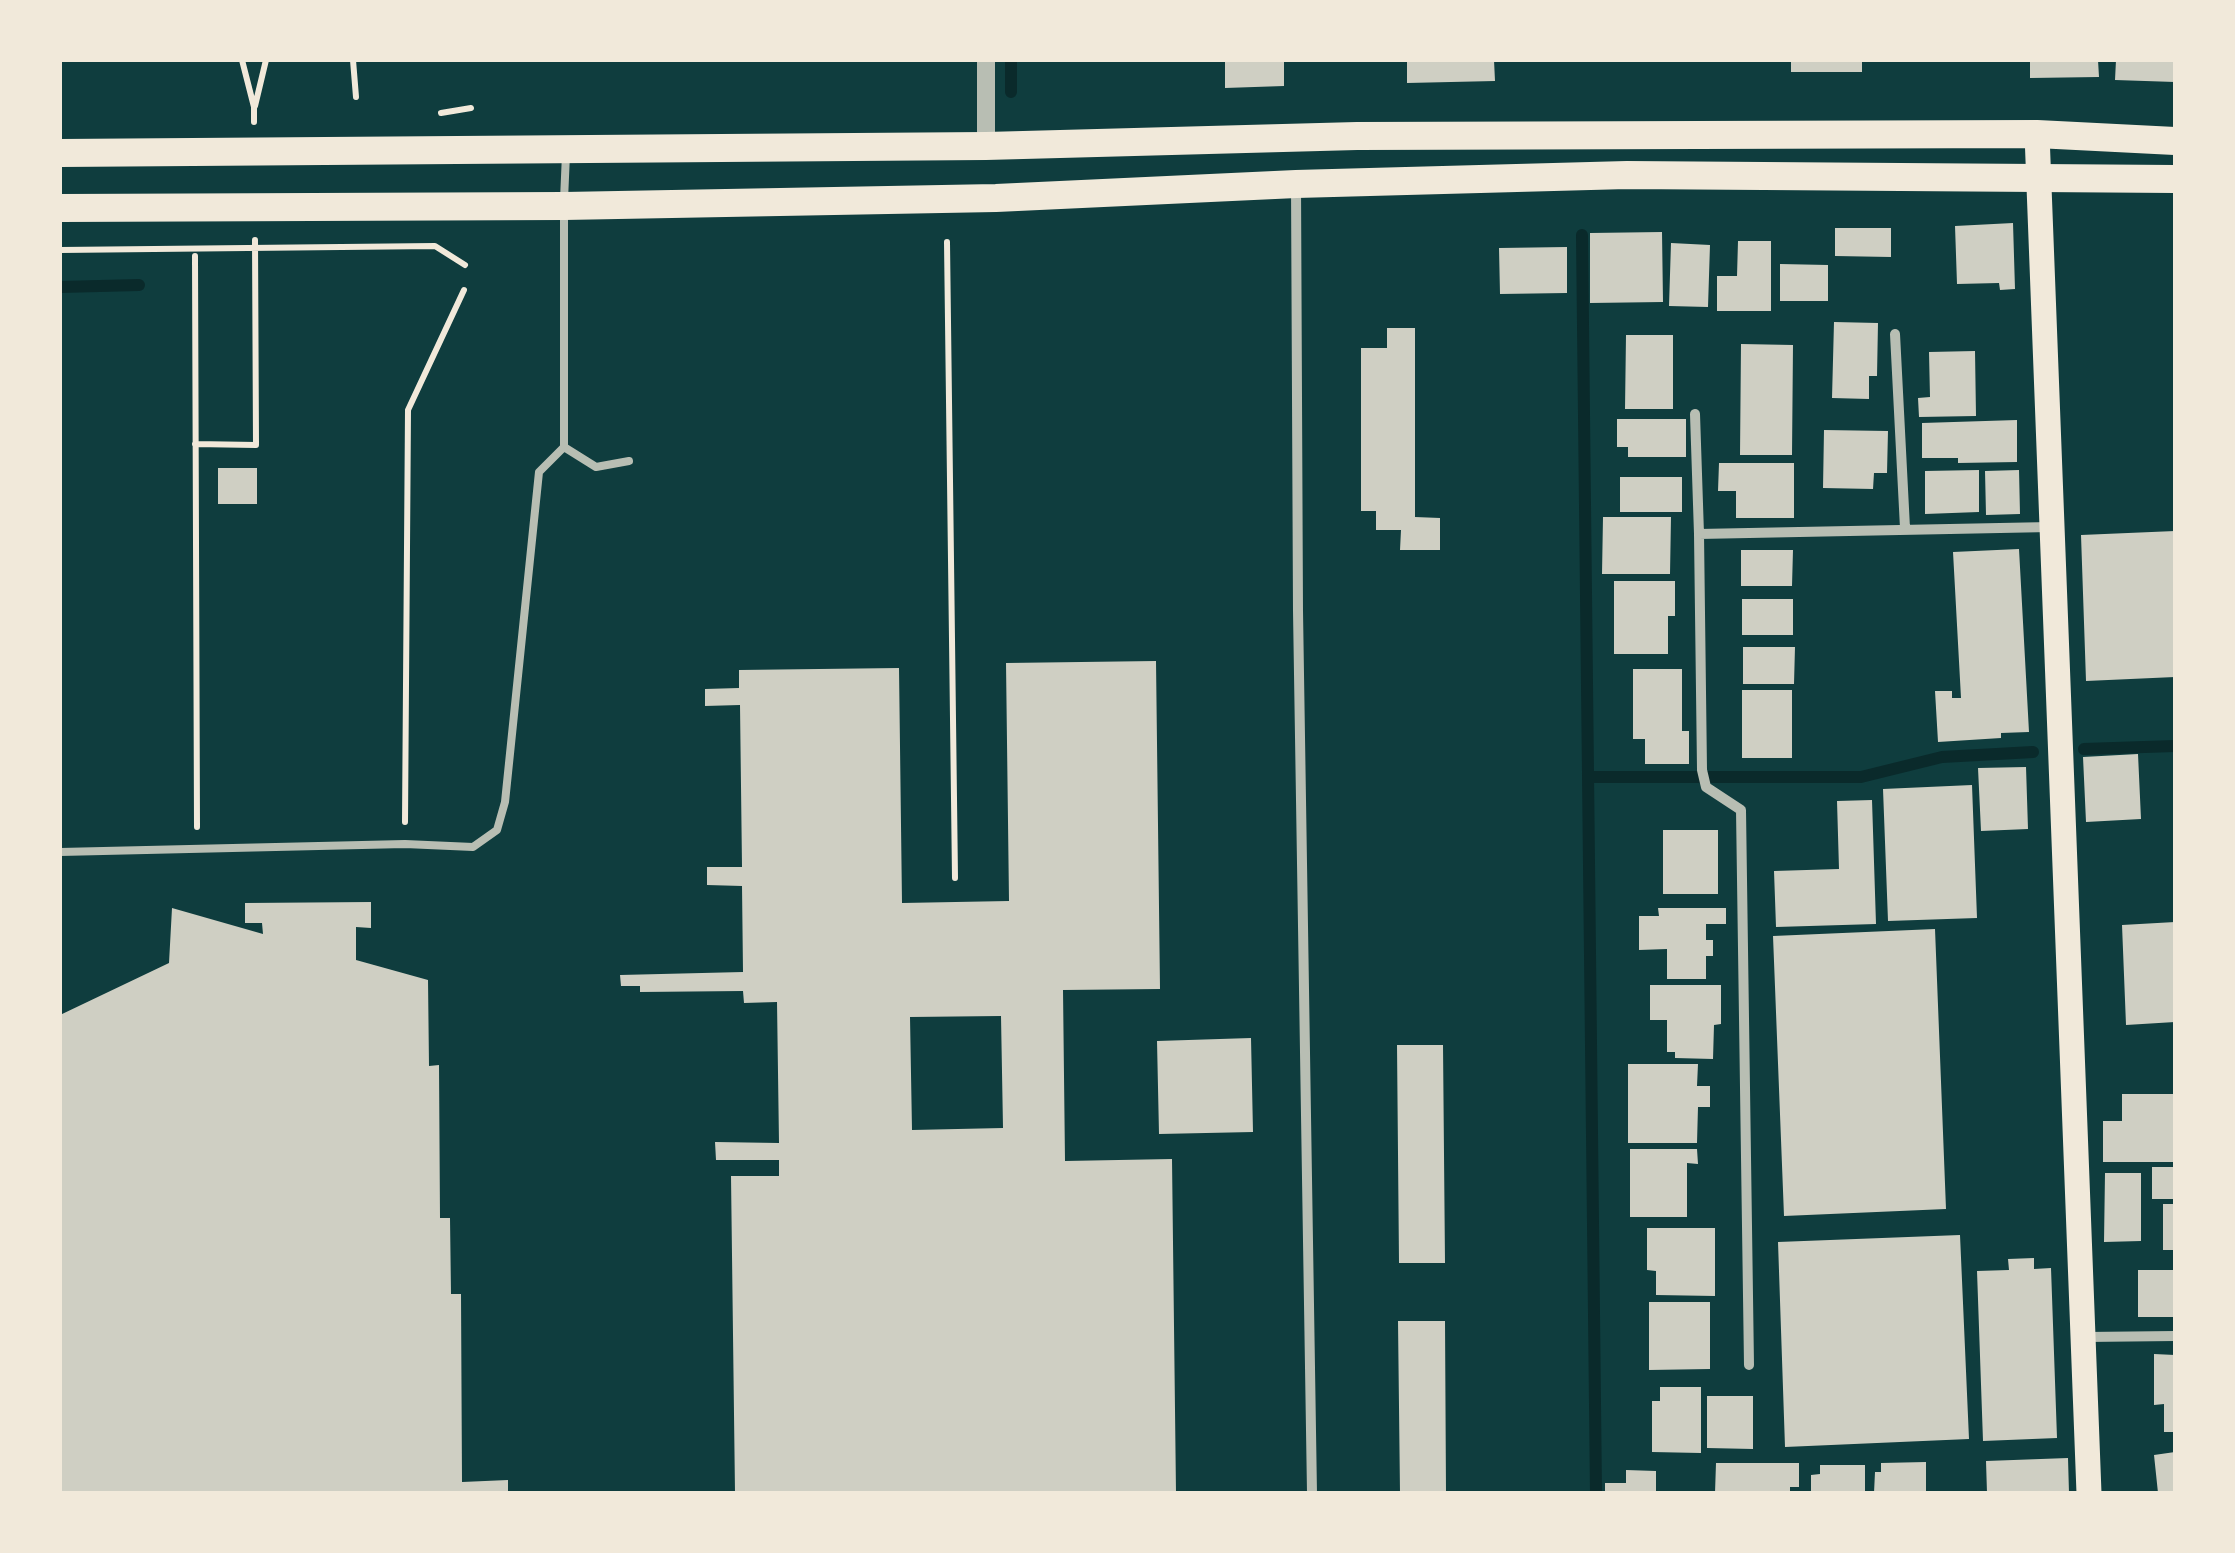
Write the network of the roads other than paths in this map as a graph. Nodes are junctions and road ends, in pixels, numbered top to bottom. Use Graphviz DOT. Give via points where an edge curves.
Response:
graph roads {
  1 [pos="986,60"];
  2 [pos="2037,134"];
  3 [pos="2175,141"];
  4 [pos="986,146"];
  5 [pos="566,150"];
  6 [pos="60,153"];
  7 [pos="2038,176"];
  8 [pos="2175,179"];
  9 [pos="1296,184"];
  10 [pos="564,206"];
  11 [pos="60,208"];
  12 [pos="1896,334"];
  13 [pos="1695,414"];
  14 [pos="564,447"];
  15 [pos="630,461"];
  16 [pos="2051,526"];
  17 [pos="1905,528"];
  18 [pos="1699,534"];
  19 [pos="60,852"];
  20 [pos="2175,1336"];
  21 [pos="2082,1338"];
  22 [pos="1750,1365"];
  23 [pos="1312,1493"];
  24 [pos="2089,1493"];
  1 -- 4 [label="street"];
  2 -- 3 [label="highway"];
  2 -- 4 [label="highway" via="1357,136"];
  2 -- 7 [label="main road"];
  4 -- 5 [label="highway"];
  5 -- 6 [label="highway"];
  5 -- 10 [label="lane"];
  7 -- 8 [label="highway"];
  7 -- 9 [label="highway"];
  7 -- 16 [label="main road"];
  9 -- 10 [label="highway"];
  9 -- 23 [label="street"];
  10 -- 11 [label="highway"];
  10 -- 14 [label="lane"];
  12 -- 17 [label="street"];
  13 -- 18 [label="street"];
  14 -- 15 [label="lane" via="596,468"];
  14 -- 19 [label="lane" via="539,472 497,830 473,846"];
  16 -- 17 [label="street"];
  16 -- 21 [label="main road"];
  17 -- 18 [label="street"];
  18 -- 22 [label="street" via="1702,770 1706,787 1742,810"];
  20 -- 21 [label="street"];
  21 -- 24 [label="main road"];
}
